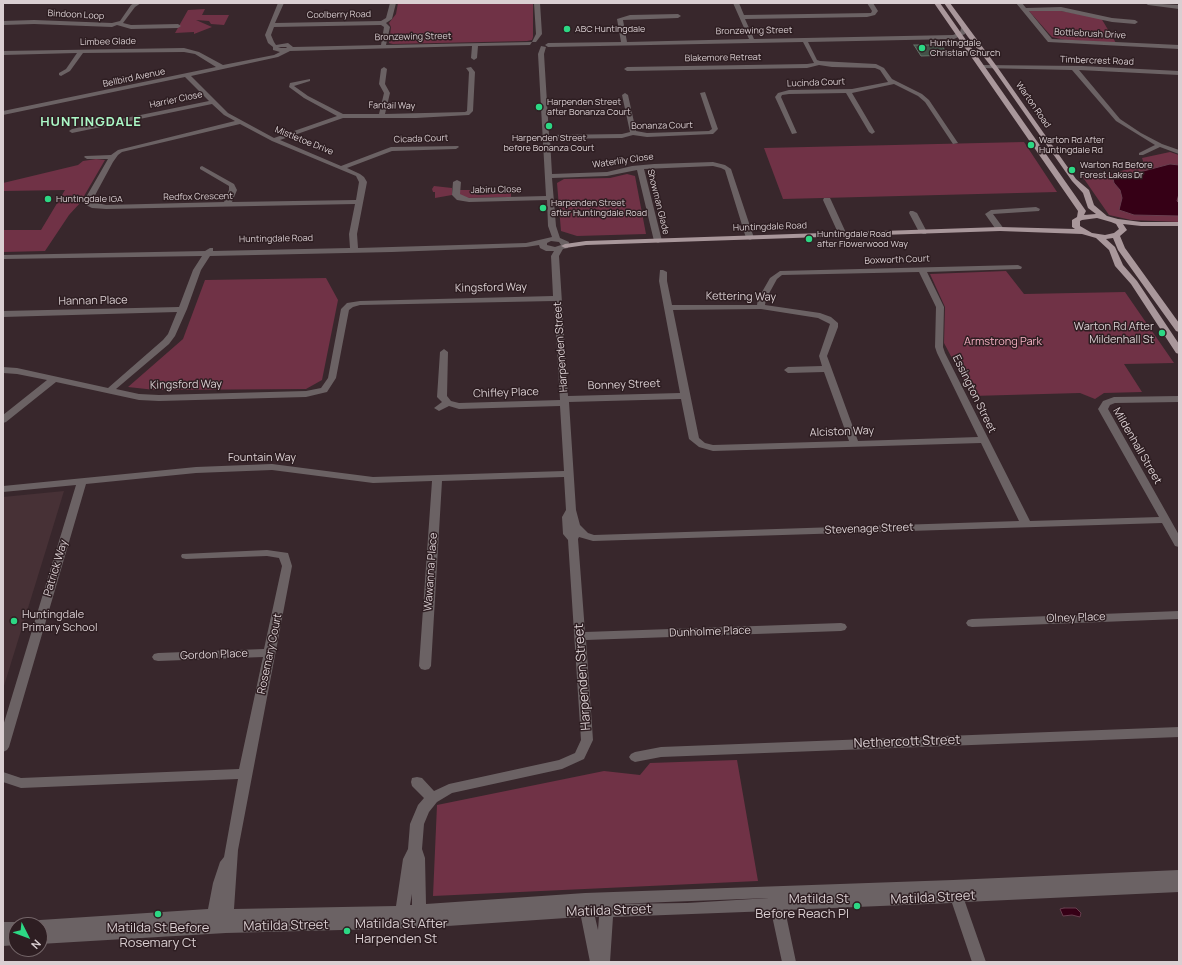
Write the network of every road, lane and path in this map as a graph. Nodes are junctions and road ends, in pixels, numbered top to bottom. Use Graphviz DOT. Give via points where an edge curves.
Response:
graph roads {
  1 [pos="138,3"];
  2 [pos="281,3"];
  3 [pos="393,3"];
  4 [pos="537,3"];
  5 [pos="736,3"];
  6 [pos="870,3"];
  7 [pos="937,3"];
  8 [pos="947,3"];
  9 [pos="1019,3"];
  10 [pos="1148,3"];
  11 [pos="1176,5"];
  12 [pos="1025,10"];
  13 [pos="678,16"];
  14 [pos="742,17"];
  15 [pos="1135,22"];
  16 [pos="3,23"];
  17 [pos="382,23"];
  18 [pos="118,24"];
  19 [pos="178,26"];
  20 [pos="272,26"];
  21 [pos="964,26"];
  22 [pos="539,34"];
  23 [pos="959,36"];
  24 [pos="804,39"];
  25 [pos="752,40"];
  26 [pos="973,40"];
  27 [pos="271,41"];
  28 [pos="624,42"];
  29 [pos="545,43"];
  30 [pos="533,44"];
  31 [pos="283,45"];
  32 [pos="475,45"];
  33 [pos="383,47"];
  34 [pos="1179,47"];
  35 [pos="276,48"];
  36 [pos="289,48"];
  37 [pos="81,52"];
  38 [pos="3,53"];
  39 [pos="541,54"];
  40 [pos="268,58"];
  41 [pos="474,58"];
  42 [pos="819,63"];
  43 [pos="469,68"];
  44 [pos="1074,68"];
  45 [pos="220,69"];
  46 [pos="384,69"];
  47 [pos="628,69"];
  48 [pos="984,69"];
  49 [pos="996,69"];
  50 [pos="1179,73"];
  51 [pos="61,74"];
  52 [pos="191,75"];
  53 [pos="308,80"];
  54 [pos="895,82"];
  55 [pos="848,91"];
  56 [pos="703,93"];
  57 [pos="625,95"];
  58 [pos="213,102"];
  59 [pos="3,113"];
  60 [pos="382,115"];
  61 [pos="342,116"];
  62 [pos="240,122"];
  63 [pos="72,131"];
  64 [pos="872,132"];
  65 [pos="633,133"];
  66 [pos="794,133"];
  67 [pos="546,137"];
  68 [pos="274,140"];
  69 [pos="955,143"];
  70 [pos="1160,145"];
  71 [pos="456,147"];
  72 [pos="1179,152"];
  73 [pos="1141,154"];
  74 [pos="113,157"];
  75 [pos="87,158"];
  76 [pos="639,167"];
  77 [pos="202,168"];
  78 [pos="341,168"];
  79 [pos="549,176"];
  80 [pos="457,182"];
  81 [pos="550,198"];
  82 [pos="828,200"];
  83 [pos="360,202"];
  84 [pos="227,205"];
  85 [pos="1036,209"];
  86 [pos="913,213"];
  87 [pos="1104,217"];
  88 [pos="1114,220"];
  89 [pos="1077,221"];
  90 [pos="1179,225"];
  91 [pos="552,226"];
  92 [pos="1000,229"];
  93 [pos="1026,229"];
  94 [pos="923,232"];
  95 [pos="1083,232"];
  96 [pos="1120,233"];
  97 [pos="353,234"];
  98 [pos="843,235"];
  99 [pos="1098,236"];
  100 [pos="750,238"];
  101 [pos="658,241"];
  102 [pos="544,244"];
  103 [pos="559,246"];
  104 [pos="345,249"];
  105 [pos="355,249"];
  106 [pos="198,252"];
  107 [pos="210,252"];
  108 [pos="3,257"];
  109 [pos="1018,266"];
  110 [pos="922,269"];
  111 [pos="197,270"];
  112 [pos="768,271"];
  113 [pos="663,272"];
  114 [pos="777,275"];
  115 [pos="557,298"];
  116 [pos="761,306"];
  117 [pos="668,308"];
  118 [pos="183,309"];
  119 [pos="3,314"];
  120 [pos="1179,329"];
  121 [pos="1179,351"];
  122 [pos="444,352"];
  123 [pos="827,369"];
  124 [pos="3,370"];
  125 [pos="788,370"];
  126 [pos="54,379"];
  127 [pos="109,391"];
  128 [pos="685,396"];
  129 [pos="1179,399"];
  130 [pos="564,401"];
  131 [pos="448,403"];
  132 [pos="439,408"];
  133 [pos="3,420"];
  134 [pos="984,440"];
  135 [pos="854,444"];
  136 [pos="569,474"];
  137 [pos="437,478"];
  138 [pos="82,481"];
  139 [pos="3,489"];
  140 [pos="1166,520"];
  141 [pos="1026,524"];
  142 [pos="574,533"];
  143 [pos="1179,544"];
  144 [pos="186,556"];
  145 [pos="1179,615"];
  146 [pos="972,623"];
  147 [pos="841,627"];
  148 [pos="580,636"];
  149 [pos="270,653"];
  150 [pos="158,657"];
  151 [pos="425,666"];
  152 [pos="1179,732"];
  153 [pos="3,747"];
  154 [pos="635,757"];
  155 [pos="245,774"];
  156 [pos="3,777"];
  157 [pos="417,782"];
  158 [pos="432,798"];
  159 [pos="415,849"];
  160 [pos="1179,876"];
  161 [pos="1179,886"];
  162 [pos="955,892"];
  163 [pos="776,899"];
  164 [pos="586,905"];
  165 [pos="607,905"];
  166 [pos="419,916"];
  167 [pos="401,917"];
  168 [pos="219,921"];
  169 [pos="48,926"];
  170 [pos="48,937"];
  171 [pos="597,962"];
  172 [pos="603,962"];
  173 [pos="789,962"];
  174 [pos="979,962"];
  1 -- 18 [label="street, Bindoon Loop"];
  2 -- 20 [label="street"];
  3 -- 17 [label="street, Coolberry Road" via="389,19"];
  4 -- 22 [label="street"];
  5 -- 14 [label="street"];
  6 -- 14 [label="street" via="875,11 867,15"];
  7 -- 23 [label="main road, Warton Road"];
  8 -- 21 [label="main road, Warton Road"];
  9 -- 12 [label="street, Bottlebrush Drive"];
  10 -- 11 [label="street"];
  12 -- 15 [label="street" via="1061,9 1112,20"];
  12 -- 34 [label="street, Bottlebrush Drive" via="1050,41"];
  13 -- 28 [label="street" via="620,19"];
  14 -- 25 [label="street"];
  16 -- 18 [label="street, Bindoon Loop" via="102,26"];
  17 -- 20 [label="street, Coolberry Road"];
  17 -- 33 [label="street" via="387,27"];
  18 -- 19 [label="street" via="131,27"];
  20 -- 27 [label="street" via="268,35"];
  21 -- 23 [label="street" via="964,33"];
  21 -- 26 [label="main road, Warton Road"];
  22 -- 29 [label="street"];
  22 -- 30 [label="street"];
  23 -- 24 [label="street, Bronzewing Street"];
  23 -- 26 [label="street, Bronzewing Street"];
  23 -- 48 [label="main road, Warton Road"];
  24 -- 25 [label="street, Bronzewing Street"];
  24 -- 42 [label="street" via="815,61"];
  25 -- 28 [label="street, Bronzewing Street"];
  26 -- 49 [label="main road, Warton Road"];
  27 -- 31 [label="street"];
  27 -- 35 [label="street"];
  28 -- 29 [label="street, Bronzewing Street"];
  29 -- 30 [label="street"];
  29 -- 39 [label="street, Harpenden Street"];
  30 -- 32 [label="street, Bronzewing Street"];
  30 -- 39 [label="street"];
  31 -- 35 [label="street"];
  31 -- 36 [label="street"];
  32 -- 33 [label="street, Bronzewing Street"];
  32 -- 41 [label="street"];
  33 -- 36 [label="street, Bronzewing Street"];
  35 -- 36 [label="street"];
  35 -- 40 [label="street, Bellbird Avenue" via="276,55"];
  36 -- 40 [label="street, Bellbird Avenue" via="280,55"];
  37 -- 38 [label="street, Limbee Glade"];
  37 -- 45 [label="street, Limbee Glade" via="192,51"];
  37 -- 51 [label="street" via="68,70"];
  39 -- 67 [label="street, Harpenden Street"];
  40 -- 45 [label="street, Bellbird Avenue"];
  42 -- 47 [label="street, Blakemore Retreat" via="807,66"];
  42 -- 54 [label="street, Blakemore Retreat" via="876,66"];
  43 -- 60 [label="street, Fantail Way" via="472,72 470,111 467,114"];
  44 -- 49 [label="street, Timbercrest Road"];
  44 -- 50 [label="street, Timbercrest Road"];
  44 -- 70 [label="street" via="1118,120"];
  45 -- 52 [label="street, Bellbird Avenue"];
  46 -- 60 [label="street" via="382,84 388,98"];
  48 -- 49 [label="street, Timbercrest Road"];
  48 -- 89 [label="main road, Warton Road" via="1082,211"];
  49 -- 87 [label="main road, Warton Road" via="1074,180 1086,192 1091,206"];
  52 -- 58 [label="street, Mistletoe Drive"];
  52 -- 59 [label="street, Bellbird Avenue"];
  53 -- 61 [label="street" via="291,86"];
  54 -- 55 [label="street, Lucinda Court"];
  54 -- 69 [label="street, Blakemore Retreat" via="924,98"];
  55 -- 64 [label="street"];
  55 -- 66 [label="street, Lucinda Court" via="780,94 778,98"];
  56 -- 65 [label="street, Bonanza Court" via="715,129 711,133"];
  57 -- 65 [label="street"];
  58 -- 62 [label="street, Mistletoe Drive"];
  58 -- 63 [label="street, Harrier Close"];
  60 -- 61 [label="street, Fantail Way"];
  61 -- 68 [label="street, Fantail Way"];
  62 -- 68 [label="street, Mistletoe Drive"];
  62 -- 74 [label="street" via="126,149"];
  65 -- 67 [label="street, Bonanza Court" via="622,136"];
  67 -- 79 [label="street, Harpenden Street"];
  68 -- 78 [label="street, Mistletoe Drive"];
  70 -- 72 [label="street"];
  70 -- 73 [label="street"];
  71 -- 78 [label="street, Cicada Court" via="391,149"];
  74 -- 75 [label="street"];
  74 -- 84 [label="street, Redfox Crescent" via="89,199 89,203 95,206"];
  76 -- 79 [label="street, Waterlily Close" via="607,174"];
  76 -- 100 [label="street, Waterlily Close" via="727,164"];
  76 -- 101 [label="street, Showman Glade"];
  77 -- 84 [label="street" via="232,186"];
  78 -- 83 [label="street, Mistletoe Drive" via="362,178"];
  79 -- 81 [label="street, Harpenden Street"];
  80 -- 81 [label="street, Jabiru Close" via="456,195 469,200"];
  81 -- 91 [label="street, Harpenden Street"];
  82 -- 98 [label="street"];
  83 -- 84 [label="street, Redfox Crescent"];
  83 -- 97 [label="street, Mistletoe Drive"];
  85 -- 92 [label="street" via="991,212"];
  86 -- 94 [label="street"];
  87 -- 88 [label="main road, Warton Road"];
  87 -- 89 [label="main road, Warton Road" via="1090,216"];
  88 -- 90 [label="main road, Warton Road"];
  88 -- 96 [label="main road" via="1122,227"];
  89 -- 93 [label="main road, Huntingdale Road"];
  89 -- 95 [label="main road, Warton Road" via="1076,226"];
  90 -- 96 [label="main road"];
  91 -- 102 [label="street"];
  91 -- 103 [label="street, Harpenden Street"];
  92 -- 93 [label="main road, Huntingdale Road"];
  92 -- 94 [label="main road, Huntingdale Road"];
  93 -- 95 [label="main road, Huntingdale Road"];
  94 -- 98 [label="main road, Huntingdale Road"];
  95 -- 99 [label="main road"];
  96 -- 99 [label="main road"];
  96 -- 120 [label="main road" via="1122,248"];
  97 -- 104 [label="street, Mistletoe Drive"];
  97 -- 105 [label="street, Mistletoe Drive"];
  98 -- 100 [label="main road, Huntingdale Road"];
  99 -- 121 [label="main road" via="1112,249 1119,266 1134,283"];
  100 -- 101 [label="main road, Huntingdale Road"];
  101 -- 103 [label="main road, Huntingdale Road"];
  102 -- 103 [label="street"];
  102 -- 103 [label="street"];
  102 -- 105 [label="street, Huntingdale Road"];
  103 -- 115 [label="street, Harpenden Street"];
  104 -- 105 [label="street, Huntingdale Road"];
  104 -- 107 [label="street, Huntingdale Road"];
  106 -- 107 [label="street, Huntingdale Road"];
  106 -- 108 [label="street, Huntingdale Road"];
  106 -- 111 [label="street"];
  107 -- 111 [label="street"];
  109 -- 110 [label="street, Boxworth Court"];
  110 -- 114 [label="street, Boxworth Court"];
  110 -- 134 [label="street, Essington Street" via="940,307 939,347"];
  111 -- 118 [label="street"];
  112 -- 114 [label="street"];
  113 -- 117 [label="street, Alciston Way"];
  114 -- 116 [label="street" via="762,299"];
  115 -- 127 [label="street, Kingsford Way" via="350,305 345,309 327,392 160,398"];
  115 -- 130 [label="street, Harpenden Street"];
  116 -- 117 [label="street, Kettering Way"];
  116 -- 123 [label="street, Kettering Way" via="820,316 834,322 823,356"];
  117 -- 128 [label="street, Alciston Way"];
  118 -- 119 [label="street, Hannan Place"];
  118 -- 127 [label="street" via="166,342"];
  122 -- 131 [label="street" via="442,397"];
  123 -- 125 [label="street"];
  123 -- 135 [label="street, Kettering Way"];
  124 -- 126 [label="street, Kingsford Way"];
  126 -- 127 [label="street, Kingsford Way"];
  126 -- 133 [label="street"];
  128 -- 130 [label="street, Bonney Street"];
  128 -- 135 [label="street, Alciston Way" via="698,447"];
  129 -- 140 [label="street, Mildenhall Street" via="1114,400 1106,403 1103,409"];
  130 -- 131 [label="street, Chifley Place" via="459,406"];
  130 -- 136 [label="street, Harpenden Street"];
  131 -- 132 [label="street"];
  134 -- 135 [label="street, Alciston Way"];
  134 -- 141 [label="street, Essington Street"];
  136 -- 137 [label="street, Fountain Way"];
  136 -- 142 [label="street, Harpenden Street" via="568,534"];
  137 -- 138 [label="street, Fountain Way" via="373,480 272,467 196,470"];
  137 -- 151 [label="street, Wawanna Place"];
  138 -- 139 [label="street, Fountain Way"];
  138 -- 153 [label="street, Patrick Way"];
  140 -- 141 [label="street, Stevenage Street"];
  140 -- 143 [label="street, Mildenhall Street"];
  141 -- 142 [label="street, Stevenage Street" via="593,538"];
  142 -- 148 [label="street, Harpenden Street"];
  144 -- 149 [label="street, Rosemary Court" via="267,553 284,555 287,566"];
  145 -- 146 [label="street, Olney Place"];
  147 -- 148 [label="street, Dunholme Place"];
  148 -- 158 [label="street, Harpenden Street" via="587,740 580,756 562,764 449,789"];
  149 -- 150 [label="street, Gordon Place"];
  149 -- 155 [label="street, Rosemary Court"];
  152 -- 154 [label="street, Nethercott Street" via="669,752"];
  155 -- 156 [label="street" via="21,783"];
  155 -- 168 [label="street, Rosemary Court" via="231,850 220,883"];
  157 -- 158 [label="street"];
  158 -- 159 [label="street, Harpenden Street" via="422,809 417,824"];
  159 -- 166 [label="street, Harpenden Street" via="418,858"];
  159 -- 167 [label="street, Harpenden Street" via="410,859"];
  160 -- 162 [label="street, Matilda Street"];
  161 -- 162 [label="street, Matilda Street"];
  162 -- 163 [label="street, Matilda Street"];
  162 -- 174 [label="street"];
  163 -- 165 [label="street, Matilda Street"];
  163 -- 173 [label="street"];
  164 -- 165 [label="street, Matilda Street"];
  164 -- 166 [label="street, Matilda Street"];
  164 -- 171 [label="street"];
  165 -- 172 [label="street"];
  166 -- 167 [label="street, Matilda Street"];
  167 -- 168 [label="street, Matilda Street"];
  168 -- 169 [label="street, Matilda Street"];
  168 -- 170 [label="street, Matilda Street"];
}
